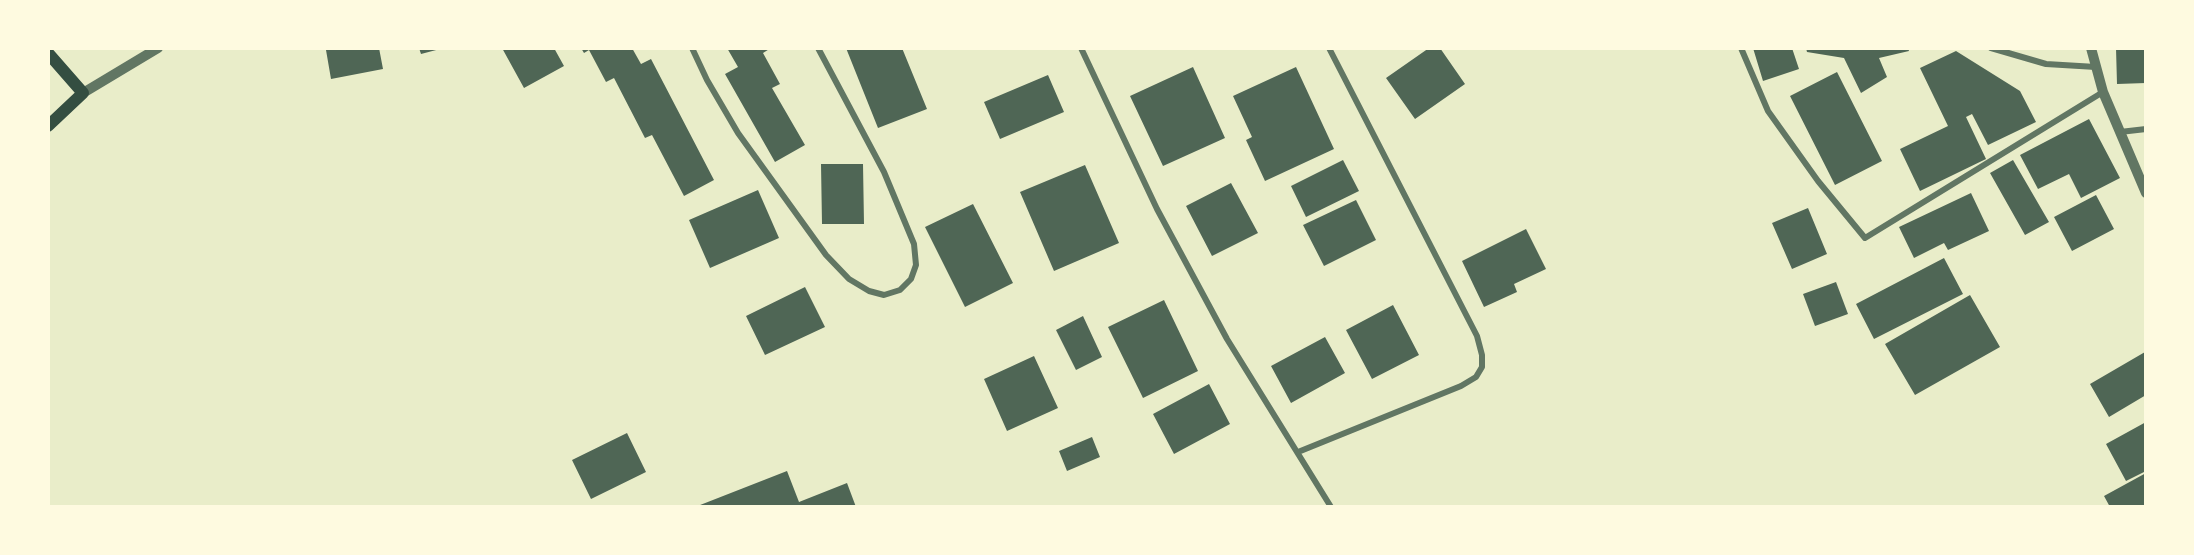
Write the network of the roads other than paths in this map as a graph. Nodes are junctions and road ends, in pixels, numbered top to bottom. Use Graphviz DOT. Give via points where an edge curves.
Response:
graph roads {
  1 [pos="158,48"];
  2 [pos="692,48"];
  3 [pos="818,48"];
  4 [pos="1081,48"];
  5 [pos="1329,48"];
  6 [pos="1741,48"];
  7 [pos="1991,48"];
  8 [pos="2091,48"];
  9 [pos="48,53"];
  10 [pos="2096,67"];
  11 [pos="2103,92"];
  12 [pos="83,93"];
  13 [pos="48,126"];
  14 [pos="2146,129"];
  15 [pos="2120,132"];
  16 [pos="2146,193"];
  17 [pos="1298,452"];
  18 [pos="1331,507"];
  1 -- 12 [label="street"];
  2 -- 3 [label="street" via="738,133 826,255 849,279 884,295 900,290 911,279 916,265 914,244 884,172"];
  4 -- 17 [label="street" via="1122,139 1227,339"];
  5 -- 17 [label="street" via="1477,336 1482,367 1476,377 1461,386"];
  6 -- 11 [label="street" via="1768,111 1865,238"];
  7 -- 10 [label="street" via="2046,64"];
  8 -- 10 [label="street"];
  9 -- 12 [label="main road"];
  10 -- 11 [label="street"];
  11 -- 15 [label="street"];
  12 -- 13 [label="main road"];
  14 -- 15 [label="street"];
  15 -- 16 [label="street"];
  17 -- 18 [label="street"];
}
